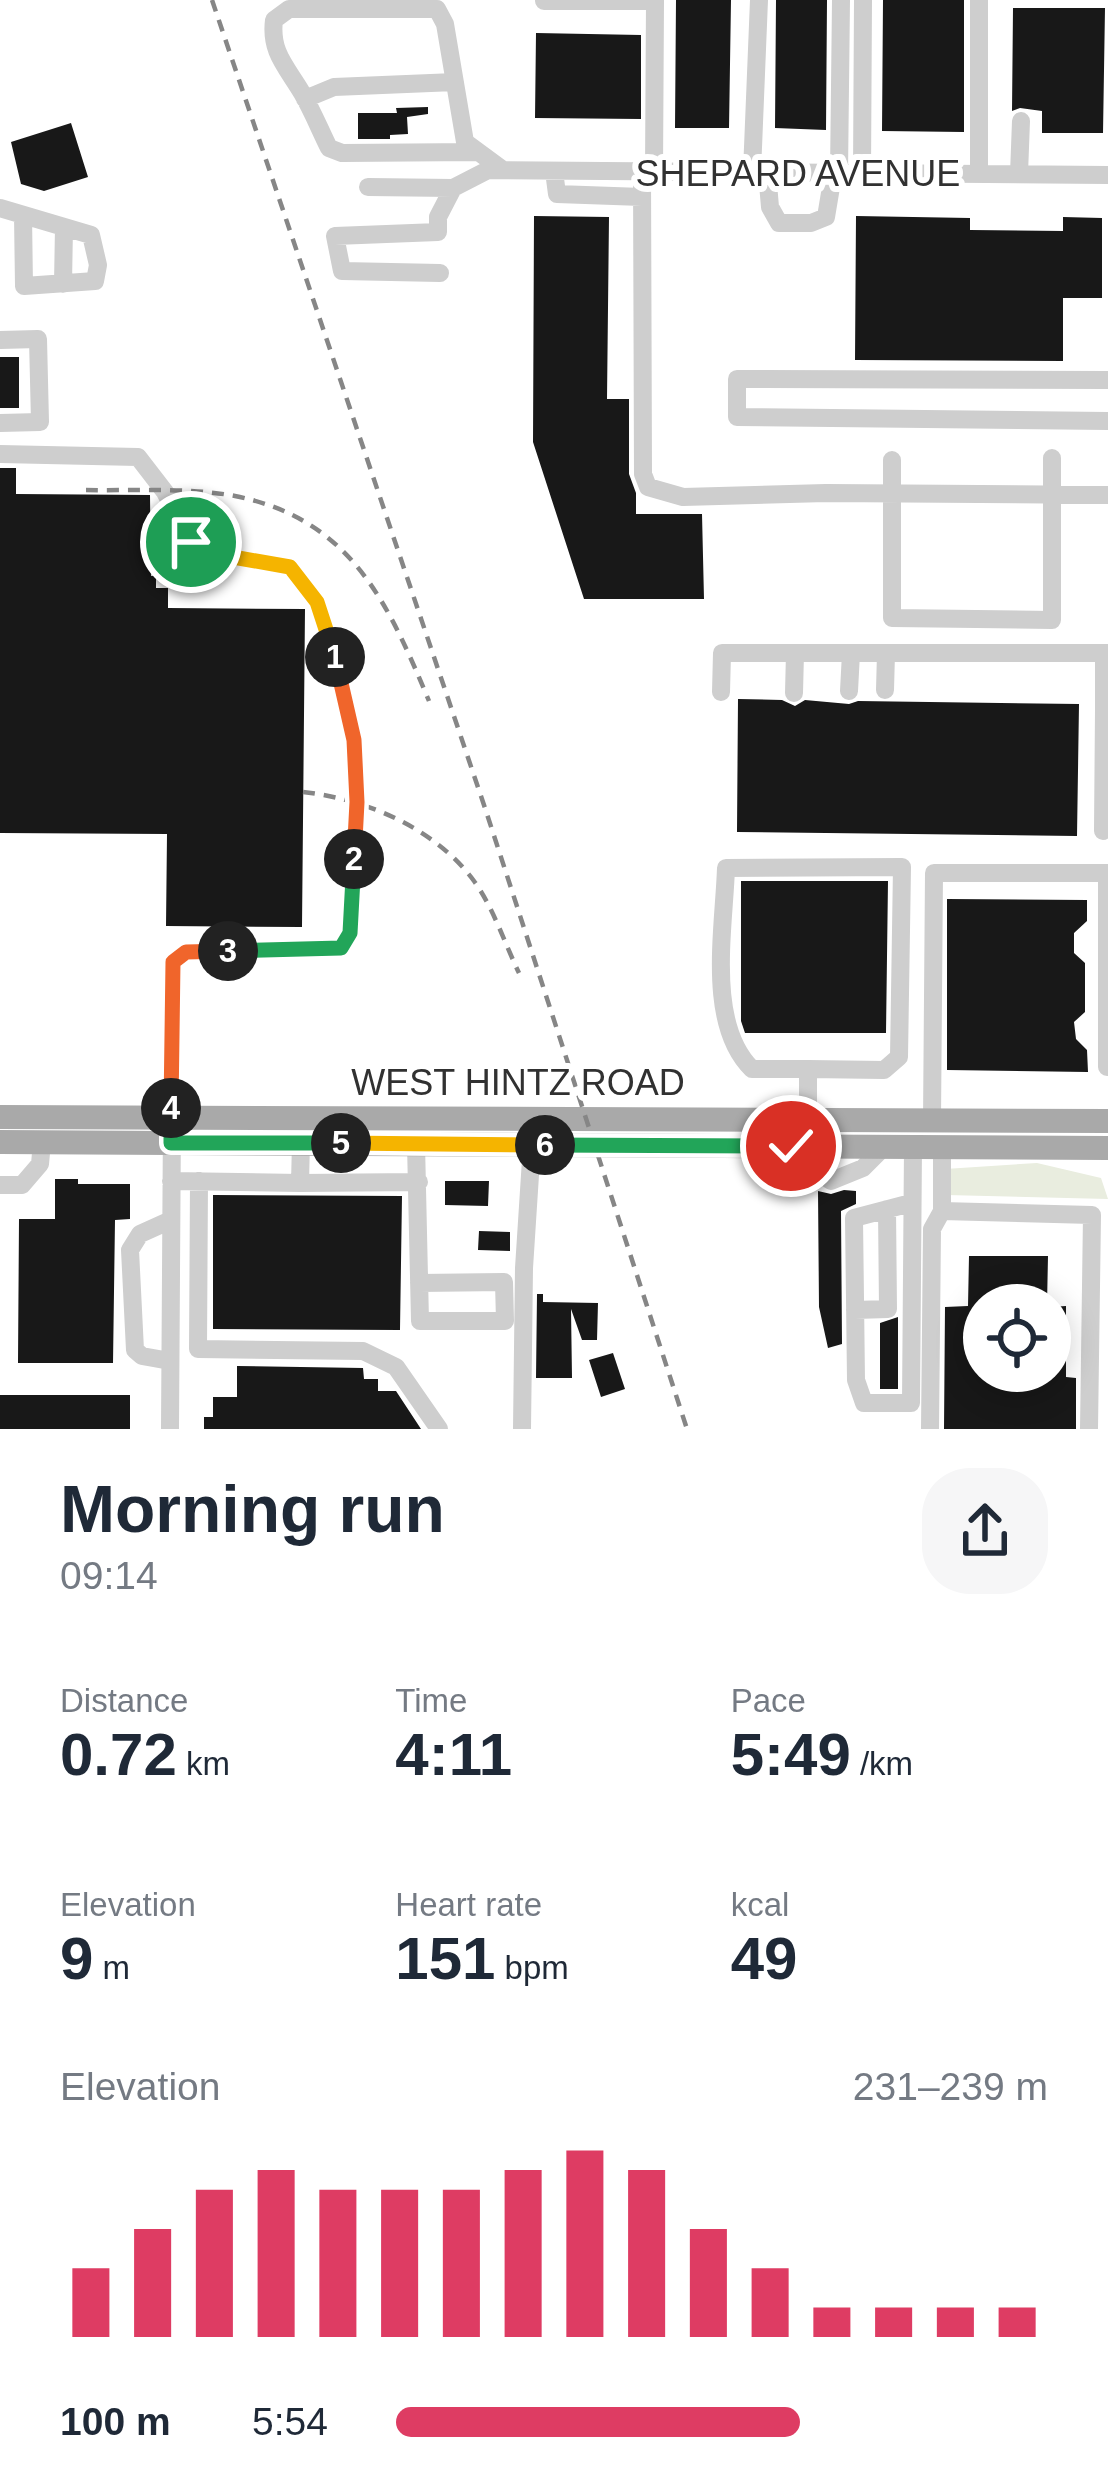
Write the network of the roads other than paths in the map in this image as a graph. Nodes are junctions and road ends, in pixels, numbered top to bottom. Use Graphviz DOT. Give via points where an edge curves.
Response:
graph roads {
  1 [pos="759,0"];
  2 [pos="841,0"];
  3 [pos="863,0"];
  4 [pos="979,0"];
  5 [pos="544,1"];
  6 [pos="454,82"];
  7 [pos="305,99"];
  8 [pos="1021,121"];
  9 [pos="489,164"];
  10 [pos="554,171"];
  11 [pos="648,171"];
  12 [pos="759,172"];
  13 [pos="839,173"];
  14 [pos="862,173"];
  15 [pos="979,174"];
  16 [pos="1019,174"];
  17 [pos="1108,175"];
  18 [pos="368,187"];
  19 [pos="453,188"];
  20 [pos="642,196"];
  21 [pos="0,208"];
  22 [pos="23,215"];
  23 [pos="64,227"];
  24 [pos="440,273"];
  25 [pos="63,284"];
  26 [pos="0,340"];
  27 [pos="1108,380"];
  28 [pos="1108,421"];
  29 [pos="0,423"];
  30 [pos="0,454"];
  31 [pos="1052,458"];
  32 [pos="892,460"];
  33 [pos="892,494"];
  34 [pos="1052,495"];
  35 [pos="1108,495"];
  36 [pos="795,653"];
  37 [pos="851,653"];
  38 [pos="886,653"];
  39 [pos="1106,653"];
  40 [pos="885,690"];
  41 [pos="849,691"];
  42 [pos="721,692"];
  43 [pos="794,693"];
  44 [pos="1106,710"];
  45 [pos="1103,831"];
  46 [pos="1108,873"];
  47 [pos="1107,985"];
  48 [pos="1107,1067"];
  49 [pos="808,1069"];
  50 [pos="0,1117"];
  51 [pos="808,1120"];
  52 [pos="932,1120"];
  53 [pos="1108,1121"];
  54 [pos="171,1131"];
  55 [pos="0,1142"];
  56 [pos="42,1142"];
  57 [pos="301,1142"];
  58 [pos="416,1144"];
  59 [pos="532,1144"];
  60 [pos="913,1147"];
  61 [pos="942,1147"];
  62 [pos="1108,1148"];
  63 [pos="171,1181"];
  64 [pos="199,1181"];
  65 [pos="419,1182"];
  66 [pos="300,1183"];
  67 [pos="0,1185"];
  68 [pos="911,1203"];
  69 [pos="887,1209"];
  70 [pos="942,1211"];
  71 [pos="1100,1215"];
  72 [pos="171,1220"];
  73 [pos="1100,1279"];
  74 [pos="419,1283"];
  75 [pos="855,1310"];
  76 [pos="198,1349"];
  77 [pos="170,1355"];
  78 [pos="170,1429"];
  79 [pos="439,1429"];
  80 [pos="522,1429"];
  81 [pos="930,1429"];
  82 [pos="1090,1429"];
  1 -- 12 [label="street"];
  2 -- 13 [label="street"];
  3 -- 14 [label="street"];
  4 -- 15 [label="street"];
  5 -- 11 [label="street" via="655,2"];
  6 -- 7 [label="street" via="334,87"];
  6 -- 7 [label="street" via="437,9 289,9 274,20 272,36"];
  6 -- 9 [label="street" via="465,142"];
  7 -- 9 [label="street, SHEPARD AVENUE" via="329,148 342,153"];
  8 -- 16 [label="street"];
  9 -- 10 [label="street, SHEPARD AVENUE"];
  9 -- 19 [label="street"];
  10 -- 11 [label="street, SHEPARD AVENUE"];
  10 -- 20 [label="street" via="557,194"];
  11 -- 12 [label="street, SHEPARD AVENUE"];
  11 -- 20 [label="street"];
  12 -- 13 [label="street, SHEPARD AVENUE"];
  12 -- 13 [label="street" via="779,223 791,225 826,217"];
  13 -- 14 [label="street, SHEPARD AVENUE"];
  14 -- 15 [label="street, SHEPARD AVENUE"];
  15 -- 16 [label="street, SHEPARD AVENUE"];
  16 -- 17 [label="street, SHEPARD AVENUE"];
  18 -- 19 [label="street"];
  19 -- 24 [label="street" via="438,232 334,236 343,271"];
  20 -- 33 [label="street" via="647,487 682,497"];
  21 -- 22 [label="street"];
  22 -- 23 [label="street"];
  22 -- 25 [label="street" via="24,286"];
  23 -- 25 [label="street"];
  23 -- 25 [label="street" via="91,235 98,276"];
  26 -- 29 [label="street" via="38,339 40,422"];
  27 -- 28 [label="street" via="737,379 737,417"];
  30 -- 54 [label="street" via="138,457 191,542 290,567 330,636 354,740 350,933 341,948 186,952 173,962"];
  31 -- 34 [label="street"];
  32 -- 33 [label="street"];
  33 -- 34 [label="street"];
  33 -- 34 [label="street" via="892,618 1052,620"];
  34 -- 35 [label="street"];
  36 -- 37 [label="street"];
  36 -- 42 [label="street" via="722,653"];
  36 -- 43 [label="street"];
  37 -- 38 [label="street"];
  37 -- 41 [label="street"];
  38 -- 39 [label="street"];
  38 -- 40 [label="street"];
  39 -- 44 [label="street"];
  44 -- 45 [label="street"];
  46 -- 47 [label="street"];
  46 -- 52 [label="street" via="934,874"];
  47 -- 48 [label="street"];
  49 -- 49 [label="street" via="884,1070 899,1057 902,867 726,868 722,1007 734,1052 752,1069"];
  49 -- 51 [label="street"];
  50 -- 54 [label="main road, WEST HINTZ ROAD"];
  51 -- 52 [label="main road, WEST HINTZ ROAD"];
  51 -- 54 [label="main road, WEST HINTZ ROAD"];
  52 -- 53 [label="main road, WEST HINTZ ROAD"];
  54 -- 56 [label="main road, WEST HINTZ ROAD"];
  54 -- 57 [label="main road, WEST HINTZ ROAD"];
  54 -- 63 [label="street"];
  55 -- 56 [label="main road, WEST HINTZ ROAD"];
  56 -- 67 [label="street" via="40,1164 22,1185"];
  57 -- 58 [label="main road, WEST HINTZ ROAD"];
  57 -- 66 [label="street"];
  58 -- 59 [label="main road, WEST HINTZ ROAD"];
  58 -- 65 [label="street"];
  59 -- 60 [label="main road, WEST HINTZ ROAD"];
  59 -- 80 [label="street"];
  60 -- 61 [label="main road, WEST HINTZ ROAD"];
  60 -- 68 [label="street"];
  61 -- 62 [label="main road, WEST HINTZ ROAD"];
  61 -- 70 [label="street"];
  63 -- 64 [label="street"];
  63 -- 72 [label="street"];
  64 -- 66 [label="street"];
  64 -- 76 [label="street"];
  65 -- 66 [label="street"];
  65 -- 74 [label="street"];
  68 -- 69 [label="street"];
  68 -- 75 [label="street" via="911,1403 864,1403"];
  69 -- 75 [label="street" via="854,1218"];
  69 -- 75 [label="street" via="888,1309"];
  70 -- 71 [label="street"];
  70 -- 81 [label="street" via="932,1229"];
  71 -- 73 [label="street"];
  72 -- 77 [label="street"];
  72 -- 77 [label="street" via="140,1234 130,1250 135,1350"];
  73 -- 82 [label="street"];
  74 -- 74 [label="street" via="420,1321 505,1321 504,1282"];
  76 -- 77 [label="street"];
  76 -- 79 [label="street" via="363,1351 396,1367"];
  77 -- 78 [label="street"];
}
